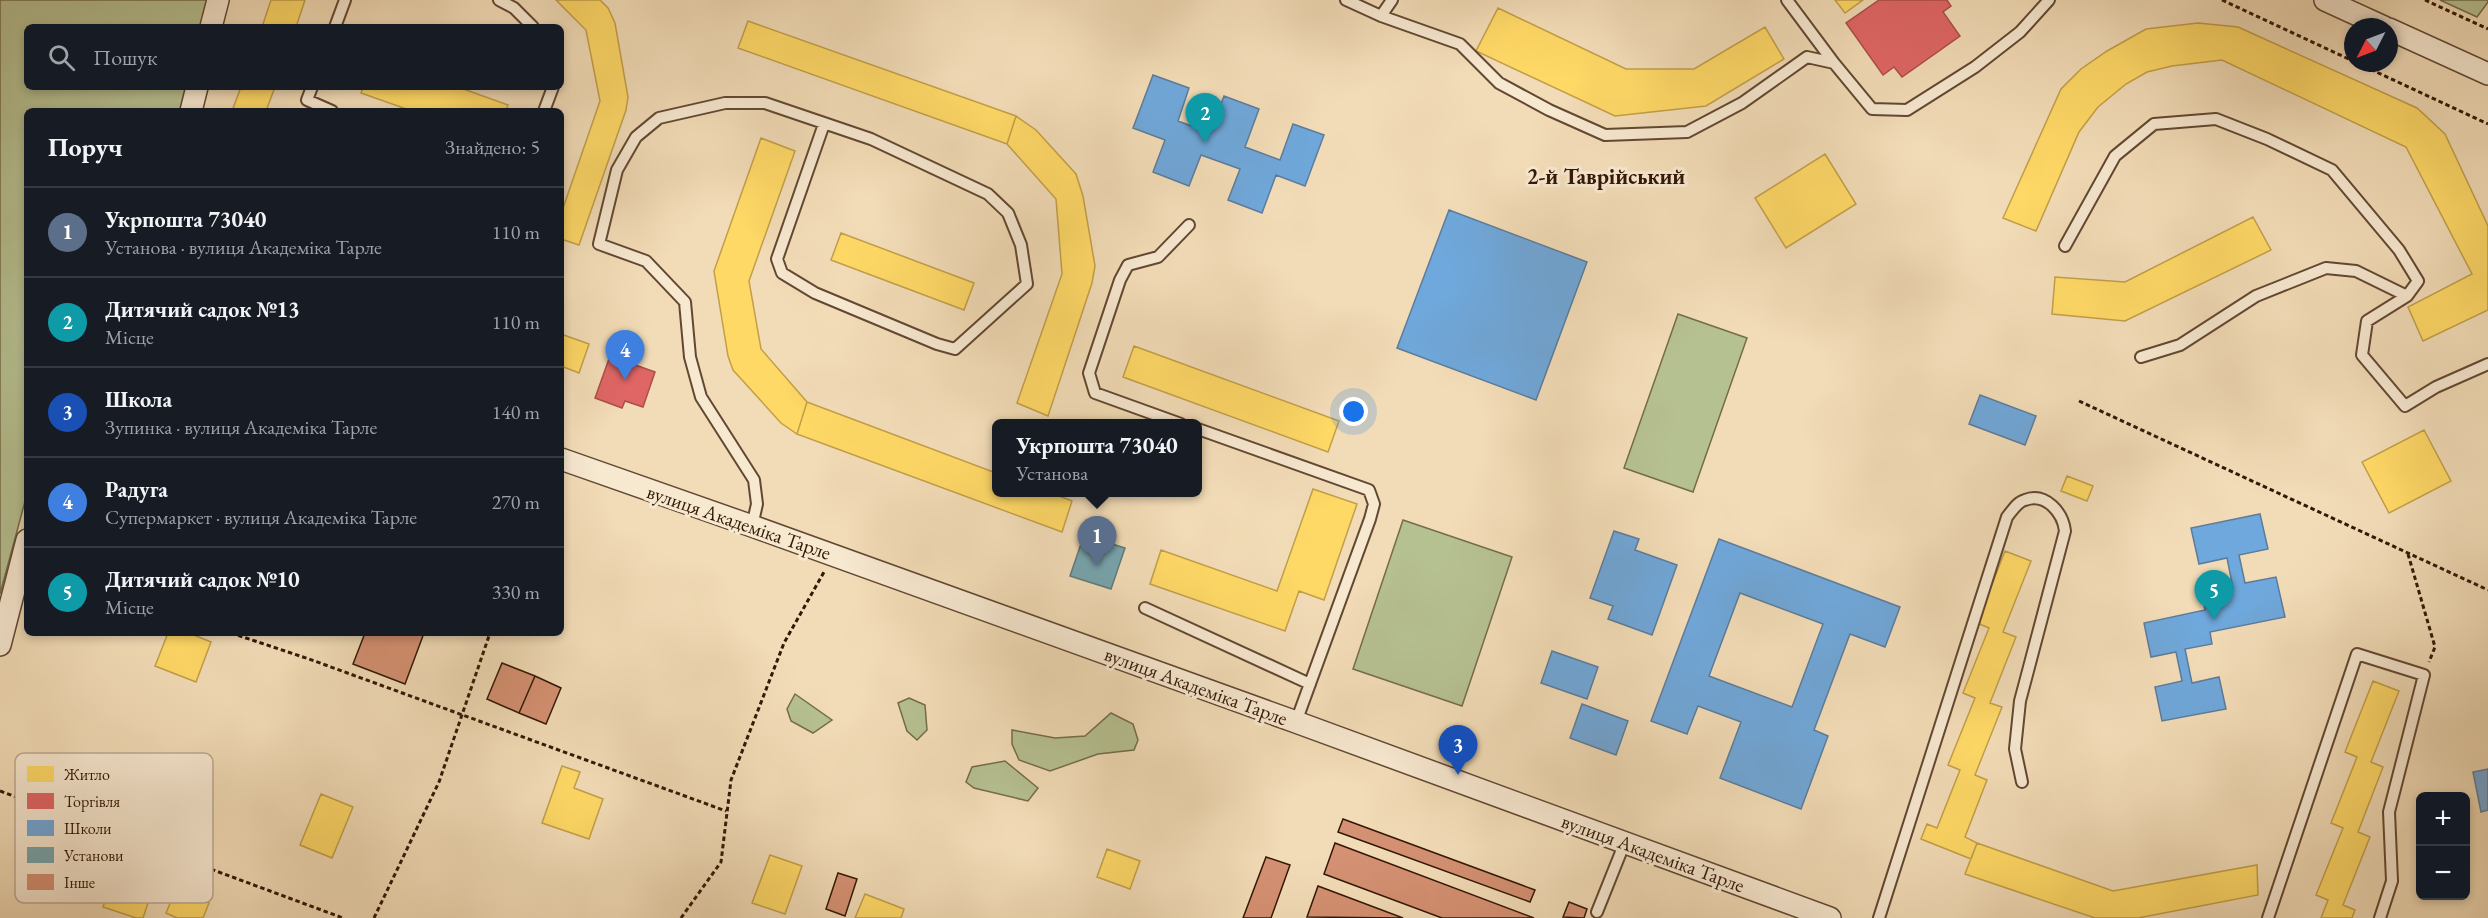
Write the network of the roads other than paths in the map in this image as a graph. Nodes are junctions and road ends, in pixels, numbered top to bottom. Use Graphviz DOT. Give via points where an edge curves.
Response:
graph roads {
  1 [pos="218,0"];
  2 [pos="345,0"];
  3 [pos="499,0"];
  4 [pos="1346,0"];
  5 [pos="1392,0"];
  6 [pos="1787,0"];
  7 [pos="2049,0"];
  8 [pos="2325,0"];
  9 [pos="1382,16"];
  10 [pos="2364,18"];
  11 [pos="212,24"];
  12 [pos="336,24"];
  13 [pos="530,24"];
  14 [pos="2398,33"];
  15 [pos="1834,63"];
  16 [pos="2488,74"];
  17 [pos="196,90"];
  18 [pos="311,90"];
  19 [pos="552,90"];
  20 [pos="192,108"];
  21 [pos="325,108"];
  22 [pos="545,108"];
  23 [pos="824,124"];
  24 [pos="1189,225"];
  25 [pos="2065,246"];
  26 [pos="2407,296"];
  27 [pos="2141,357"];
  28 [pos="2488,364"];
  29 [pos="1170,419"];
  30 [pos="1202,431"];
  31 [pos="564,460"];
  32 [pos="752,526"];
  33 [pos="24,552"];
  34 [pos="1145,608"];
  35 [pos="0,645"];
  36 [pos="1310,684"];
  37 [pos="1296,722"];
  38 [pos="2022,782"];
  39 [pos="1626,842"];
  40 [pos="1790,911"];
  41 [pos="1597,912"];
  42 [pos="1830,918"];
  43 [pos="1879,918"];
  44 [pos="2268,918"];
  45 [pos="2380,918"];
  1 -- 11 [label="street"];
  2 -- 12 [label="lane"];
  3 -- 13 [label="lane"];
  4 -- 9 [label="lane"];
  5 -- 9 [label="lane"];
  6 -- 15 [label="lane"];
  7 -- 15 [label="lane" via="2020,32 1975,67 1907,110 1872,109"];
  8 -- 10 [label="street"];
  9 -- 15 [label="lane" via="1460,44 1499,83 1605,135 1687,132 1742,104 1807,57"];
  14 -- 16 [label="street"];
  17 -- 20 [label="street"];
  18 -- 21 [label="lane" via="307,100"];
  19 -- 22 [label="lane"];
  23 -- 23 [label="lane" via="871,139 988,194 1008,213 1021,245 1027,284 955,349 815,293 782,273 777,260"];
  23 -- 32 [label="lane" via="765,103 725,103 659,118 636,137 617,170 599,244 646,261 685,302 690,357 701,397 754,480 758,504"];
  24 -- 29 [label="lane" via="1158,257 1128,265 1089,373 1095,393"];
  25 -- 26 [label="lane" via="2115,156 2154,124 2216,119 2332,170 2399,250 2418,281"];
  26 -- 27 [label="lane" via="2356,271 2326,268 2256,296 2180,345"];
  26 -- 28 [label="lane" via="2367,321 2362,355 2405,406"];
  30 -- 36 [label="lane" via="1369,490 1374,504 1370,519"];
  31 -- 32 [label="street, вулиця Академіка Тарле"];
  32 -- 37 [label="street, вулиця Академіка Тарле"];
  33 -- 35 [label="street"];
  34 -- 36 [label="lane"];
  36 -- 37 [label="lane"];
  37 -- 39 [label="street, вулиця Академіка Тарле"];
  38 -- 43 [label="lane" via="2015,749 2020,701 2065,531 2061,513 2035,498 2023,500 2007,517"];
  39 -- 40 [label="street, вулиця Академіка Тарле"];
  39 -- 41 [label="lane"];
  40 -- 42 [label="street, вулиця Академіка Тарле"];
  44 -- 45 [label="lane" via="2357,654 2424,675 2389,812 2392,881"];
}
